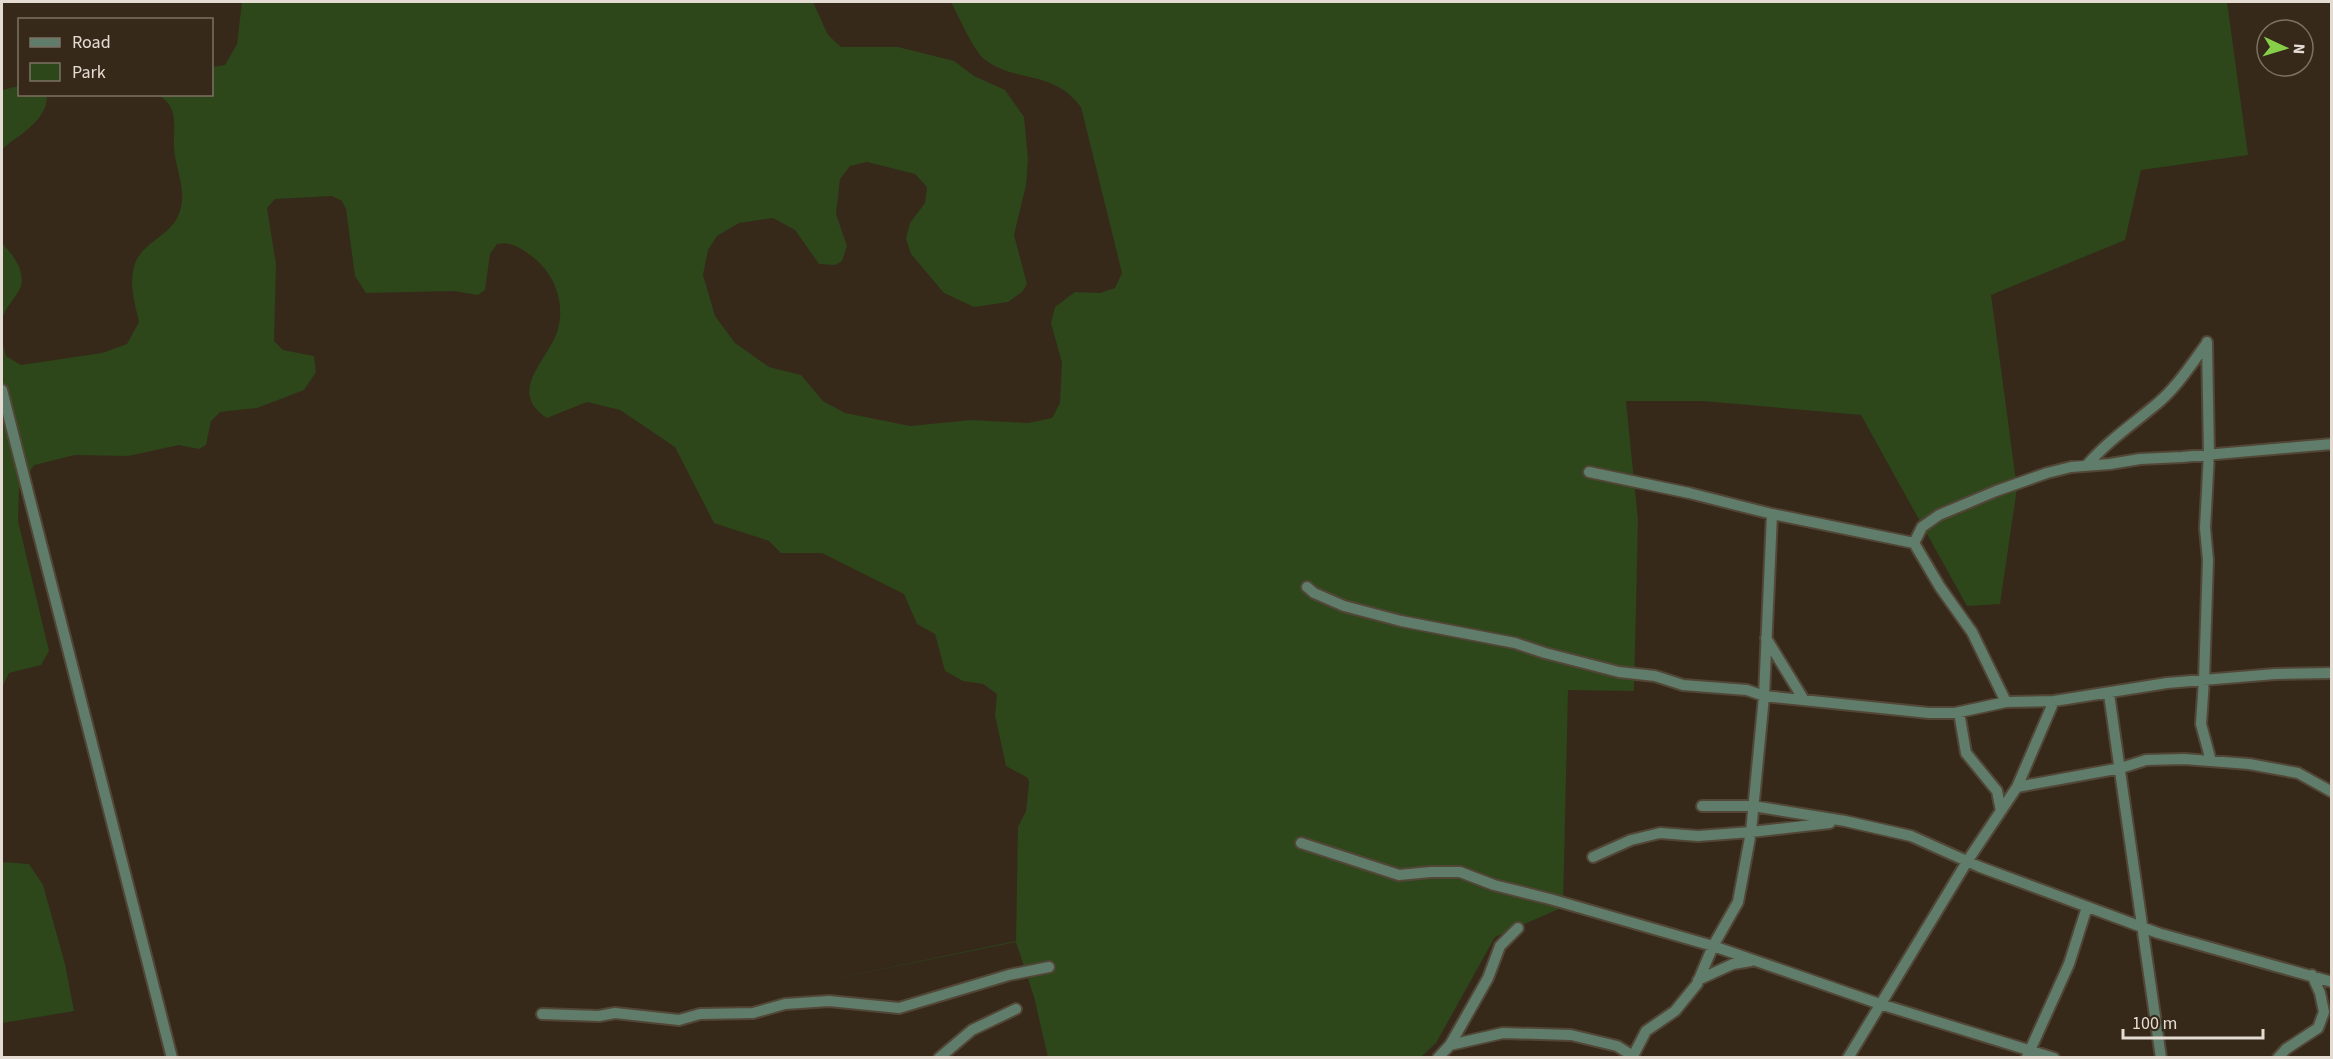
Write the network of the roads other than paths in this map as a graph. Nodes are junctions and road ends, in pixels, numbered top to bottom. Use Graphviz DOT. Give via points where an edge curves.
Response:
graph roads {
  1 [pos="2,390"];
  2 [pos="2331,444"];
  3 [pos="2208,454"];
  4 [pos="2087,465"];
  5 [pos="1589,472"];
  6 [pos="1772,514"];
  7 [pos="1914,543"];
  8 [pos="1307,587"];
  9 [pos="1766,638"];
  10 [pos="2331,673"];
  11 [pos="2204,680"];
  12 [pos="2109,694"];
  13 [pos="1764,696"];
  14 [pos="1804,700"];
  15 [pos="2054,701"];
  16 [pos="2006,702"];
  17 [pos="1959,712"];
  18 [pos="2211,762"];
  19 [pos="2121,768"];
  20 [pos="2017,787"];
  21 [pos="2331,792"];
  22 [pos="1702,806"];
  23 [pos="1753,806"];
  24 [pos="2001,811"];
  25 [pos="1845,821"];
  26 [pos="1751,832"];
  27 [pos="1301,843"];
  28 [pos="1593,857"];
  29 [pos="1968,860"];
  30 [pos="2087,907"];
  31 [pos="2143,926"];
  32 [pos="1518,928"];
  33 [pos="1713,946"];
  34 [pos="1754,961"];
  35 [pos="1048,967"];
  36 [pos="2312,975"];
  37 [pos="1698,980"];
  38 [pos="2331,982"];
  39 [pos="1880,1004"];
  40 [pos="1016,1009"];
  41 [pos="543,1014"];
  42 [pos="1450,1045"];
  43 [pos="2028,1054"];
  44 [pos="1633,1057"];
  45 [pos="172,1058"];
  46 [pos="939,1058"];
  47 [pos="1438,1058"];
  48 [pos="1848,1058"];
  49 [pos="2054,1058"];
  50 [pos="2161,1058"];
  51 [pos="2278,1058"];
  1 -- 45 [label="street"];
  2 -- 3 [label="street"];
  3 -- 4 [label="street"];
  3 -- 4 [label="street" via="2207,342 2155,406 2128,425"];
  3 -- 11 [label="street"];
  4 -- 7 [label="street" via="2047,473 1939,515 1923,527"];
  5 -- 6 [label="street"];
  6 -- 7 [label="street"];
  6 -- 9 [label="street"];
  7 -- 16 [label="street" via="1972,632"];
  8 -- 13 [label="street" via="1344,606 1401,621 1515,643 1619,672 1655,676 1683,685 1747,690"];
  9 -- 13 [label="street"];
  9 -- 14 [label="street"];
  10 -- 11 [label="street"];
  11 -- 12 [label="street"];
  11 -- 18 [label="street" via="2200,723"];
  12 -- 15 [label="street"];
  12 -- 19 [label="street"];
  13 -- 14 [label="street"];
  13 -- 23 [label="street"];
  14 -- 17 [label="street" via="1929,713"];
  15 -- 16 [label="street"];
  15 -- 20 [label="street"];
  16 -- 17 [label="street"];
  17 -- 24 [label="street" via="1966,753 1997,791"];
  18 -- 19 [label="street" via="2146,760"];
  18 -- 21 [label="street" via="2298,773"];
  19 -- 20 [label="street"];
  19 -- 31 [label="street"];
  20 -- 24 [label="street"];
  22 -- 23 [label="street"];
  23 -- 25 [label="street"];
  23 -- 26 [label="street"];
  24 -- 29 [label="street"];
  25 -- 26 [label="street"];
  25 -- 29 [label="street" via="1911,836"];
  26 -- 28 [label="street" via="1698,836 1660,833 1631,840"];
  26 -- 33 [label="street" via="1738,902"];
  27 -- 33 [label="street" via="1399,874 1460,872"];
  29 -- 30 [label="street"];
  29 -- 39 [label="street"];
  30 -- 31 [label="street"];
  30 -- 43 [label="street" via="2069,964"];
  31 -- 36 [label="street"];
  31 -- 50 [label="street"];
  32 -- 42 [label="street" via="1500,946 1488,978"];
  33 -- 34 [label="street"];
  33 -- 37 [label="street"];
  34 -- 37 [label="street" via="1733,964"];
  34 -- 39 [label="street"];
  35 -- 41 [label="street" via="899,1008 829,1001 785,1004 753,1013 700,1014 679,1020 615,1013"];
  36 -- 38 [label="street"];
  36 -- 51 [label="street" via="2324,1012 2318,1028"];
  37 -- 44 [label="street" via="1675,1011 1646,1031"];
  39 -- 43 [label="street"];
  39 -- 48 [label="street"];
  40 -- 46 [label="street" via="972,1030"];
  42 -- 44 [label="street" via="1503,1033 1571,1035 1617,1046"];
  42 -- 47 [label="street"];
  43 -- 49 [label="street"];
}
